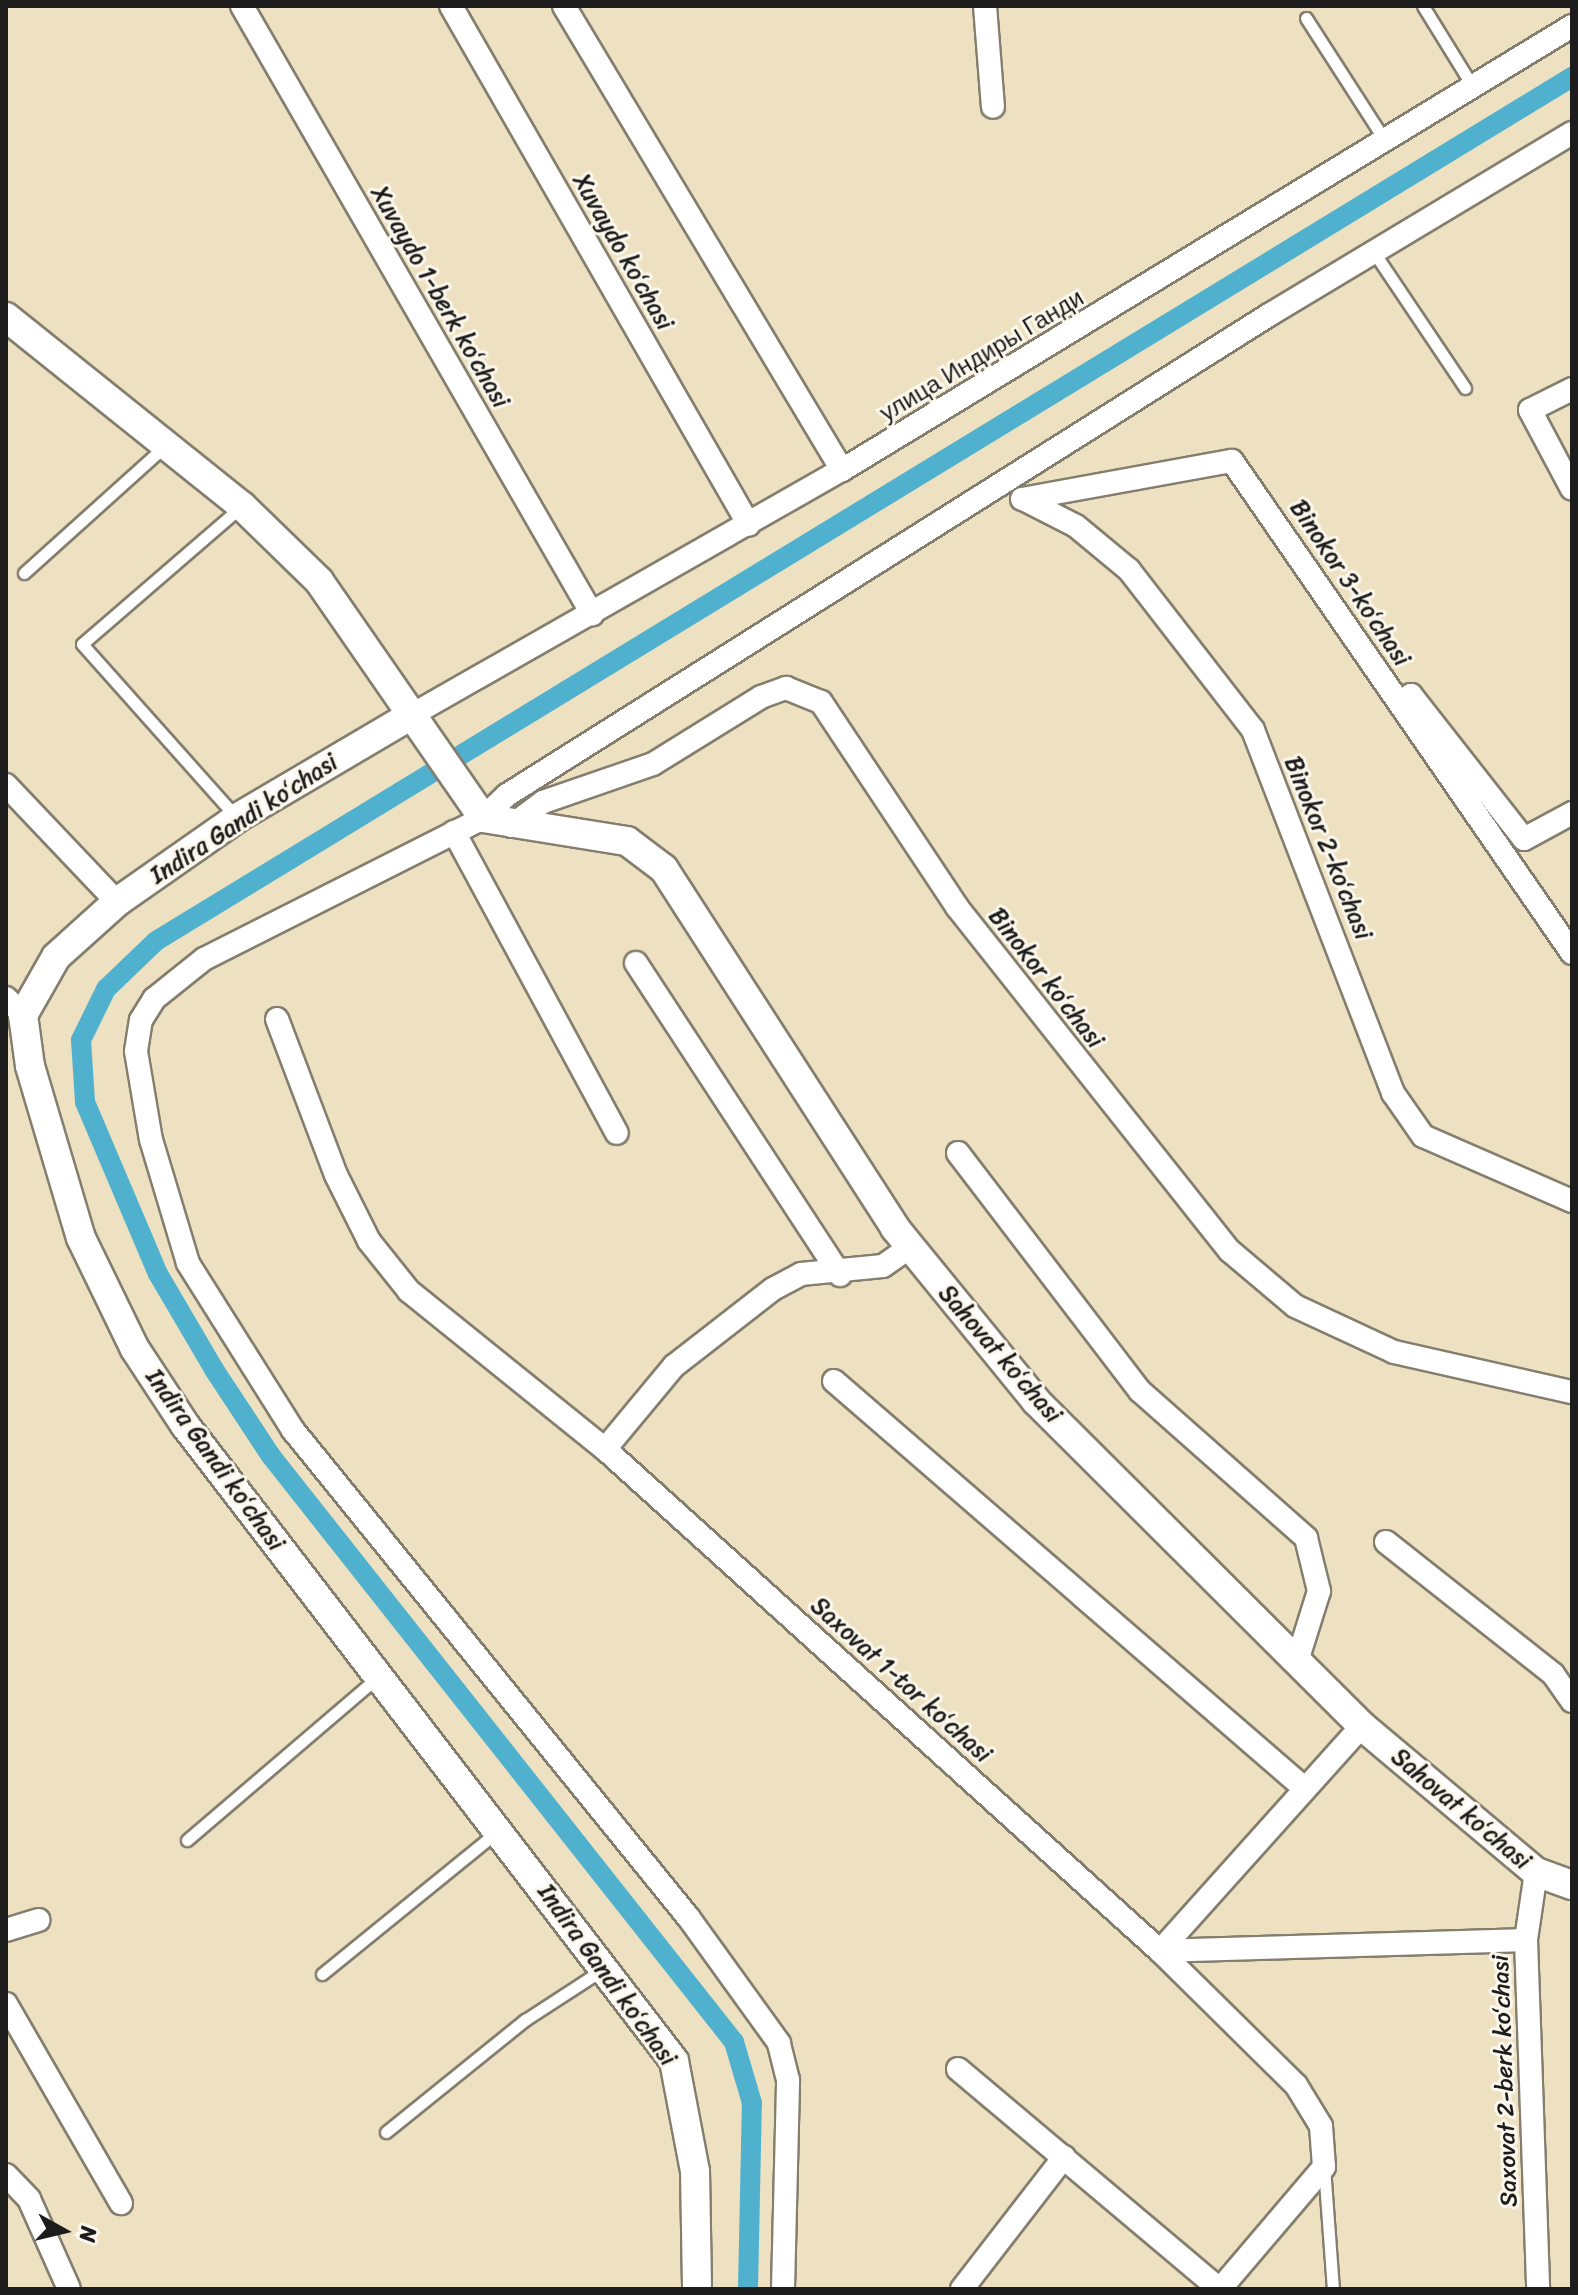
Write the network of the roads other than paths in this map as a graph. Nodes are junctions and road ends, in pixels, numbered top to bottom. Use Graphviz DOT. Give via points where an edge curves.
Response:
graph roads {
  1 [pos="242,6"];
  2 [pos="451,6"];
  3 [pos="564,6"];
  4 [pos="985,6"];
  5 [pos="1423,6"];
  6 [pos="1306,18"];
  7 [pos="1572,26"];
  8 [pos="1473,87"];
  9 [pos="993,107"];
  10 [pos="1572,133"];
  11 [pos="1386,142"];
  12 [pos="1373,250"];
  13 [pos="6,317"];
  14 [pos="1465,388"];
  15 [pos="1572,389"];
  16 [pos="163,448"];
  17 [pos="842,470"];
  18 [pos="1572,489"];
  19 [pos="1023,499"];
  20 [pos="973,504"];
  21 [pos="242,506"];
  22 [pos="749,525"];
  23 [pos="24,573"];
  24 [pos="592,614"];
  25 [pos="1400,704"];
  26 [pos="418,727"];
  27 [pos="6,785"];
  28 [pos="1572,813"];
  29 [pos="237,818"];
  30 [pos="483,818"];
  31 [pos="511,826"];
  32 [pos="454,832"];
  33 [pos="117,902"];
  34 [pos="1572,953"];
  35 [pos="636,963"];
  36 [pos="15,1007"];
  37 [pos="277,1019"];
  38 [pos="617,1133"];
  39 [pos="958,1153"];
  40 [pos="1572,1201"];
  41 [pos="910,1247"];
  42 [pos="840,1275"];
  43 [pos="834,1381"];
  44 [pos="1572,1392"];
  45 [pos="605,1449"];
  46 [pos="1386,1542"];
  47 [pos="1298,1658"];
  48 [pos="379,1677"];
  49 [pos="1572,1701"];
  50 [pos="1362,1726"];
  51 [pos="1304,1788"];
  52 [pos="499,1830"];
  53 [pos="187,1840"];
  54 [pos="1536,1872"];
  55 [pos="1572,1885"];
  56 [pos="39,1920"];
  57 [pos="6,1930"];
  58 [pos="1526,1940"];
  59 [pos="1160,1951"];
  60 [pos="605,1967"];
  61 [pos="322,1974"];
  62 [pos="6,2004"];
  63 [pos="958,2069"];
  64 [pos="386,2132"];
  65 [pos="1064,2157"];
  66 [pos="1324,2167"];
  67 [pos="6,2175"];
  68 [pos="121,2203"];
  69 [pos="69,2289"];
  70 [pos="697,2289"];
  71 [pos="783,2289"];
  72 [pos="962,2289"];
  73 [pos="1219,2289"];
  74 [pos="1333,2289"];
  75 [pos="1538,2289"];
  1 -- 24 [label="street, Xuvaydo 1-berk koʻchasi"];
  2 -- 22 [label="street, Xuvaydo koʻchasi"];
  3 -- 17 [label="street"];
  4 -- 9 [label="street"];
  5 -- 8 [label="lane"];
  6 -- 11 [label="lane"];
  7 -- 8 [label="street, улица Индиры Ганди"];
  8 -- 11 [label="street, улица Индиры Ганди"];
  10 -- 12 [label="street"];
  11 -- 17 [label="street, улица Индиры Ганди"];
  12 -- 14 [label="lane"];
  12 -- 20 [label="street"];
  13 -- 16 [label="street"];
  15 -- 18 [label="street" via="1530,410"];
  16 -- 21 [label="street"];
  16 -- 23 [label="lane"];
  17 -- 22 [label="street, улица Индиры Ганди"];
  19 -- 20 [label="street, Binokor 3-koʻchasi"];
  19 -- 25 [label="street, Binokor 3-koʻchasi" via="1161,478 1226,458 1257,490"];
  19 -- 40 [label="street, Binokor 2-koʻchasi" via="1076,526 1129,570 1253,730 1393,1093 1423,1136"];
  20 -- 30 [label="street" via="507,795"];
  21 -- 26 [label="street" via="347,617"];
  21 -- 29 [label="lane" via="82,644"];
  22 -- 24 [label="street, улица Индиры Ганди"];
  24 -- 26 [label="street, улица Индиры Ганди"];
  25 -- 28 [label="street" via="1411,695 1524,839"];
  25 -- 34 [label="street, Binokor 3-koʻchasi"];
  26 -- 29 [label="street, Indira Gandi koʻchasi"];
  26 -- 30 [label="street"];
  27 -- 33 [label="street"];
  29 -- 33 [label="street, Indira Gandi koʻchasi"];
  30 -- 31 [label="street, Sahovat koʻchasi"];
  30 -- 32 [label="street"];
  31 -- 41 [label="street, Sahovat koʻchasi" via="627,841 664,869"];
  31 -- 44 [label="street, Binokor koʻchasi" via="543,802 653,764 761,697 786,688 821,702 957,907 1230,1251 1295,1306 1394,1352"];
  32 -- 38 [label="street"];
  32 -- 71 [label="street" via="296,907 204,959 154,999 136,1051 151,1140 188,1263 293,1430 770,2026 788,2080"];
  33 -- 36 [label="street, Indira Gandi koʻchasi" via="56,957"];
  35 -- 42 [label="street"];
  36 -- 48 [label="street, Indira Gandi koʻchasi" via="81,1238 135,1349 185,1425"];
  37 -- 45 [label="street, Saxovat 1-tor koʻchasi" via="336,1175 391,1270"];
  39 -- 47 [label="street" via="1140,1391 1306,1538 1319,1591"];
  41 -- 42 [label="street" via="883,1266"];
  41 -- 47 [label="street, Sahovat koʻchasi" via="1036,1401"];
  42 -- 45 [label="street" via="801,1274 773,1289 674,1366"];
  43 -- 51 [label="street"];
  45 -- 59 [label="street, Saxovat 1-tor koʻchasi"];
  46 -- 49 [label="street" via="1553,1674"];
  47 -- 50 [label="street, Sahovat koʻchasi"];
  48 -- 52 [label="street, Indira Gandi koʻchasi"];
  48 -- 53 [label="lane"];
  50 -- 51 [label="street"];
  50 -- 54 [label="street, Sahovat koʻchasi"];
  51 -- 59 [label="street"];
  52 -- 60 [label="street, Indira Gandi koʻchasi"];
  52 -- 61 [label="lane"];
  54 -- 55 [label="street, Sahovat koʻchasi"];
  54 -- 58 [label="street, Saxovat 2-berk koʻchasi"];
  56 -- 57 [label="street"];
  58 -- 59 [label="street"];
  58 -- 75 [label="street, Saxovat 2-berk koʻchasi"];
  59 -- 66 [label="street, Saxovat 1-tor koʻchasi" via="1315,2107"];
  60 -- 64 [label="lane" via="525,2020"];
  60 -- 70 [label="street, Indira Gandi koʻchasi" via="680,2078 695,2171"];
  62 -- 68 [label="street"];
  63 -- 65 [label="street"];
  65 -- 72 [label="street"];
  65 -- 73 [label="street"];
  66 -- 73 [label="street"];
  66 -- 74 [label="lane"];
  67 -- 69 [label="street" via="29,2199"];
}
